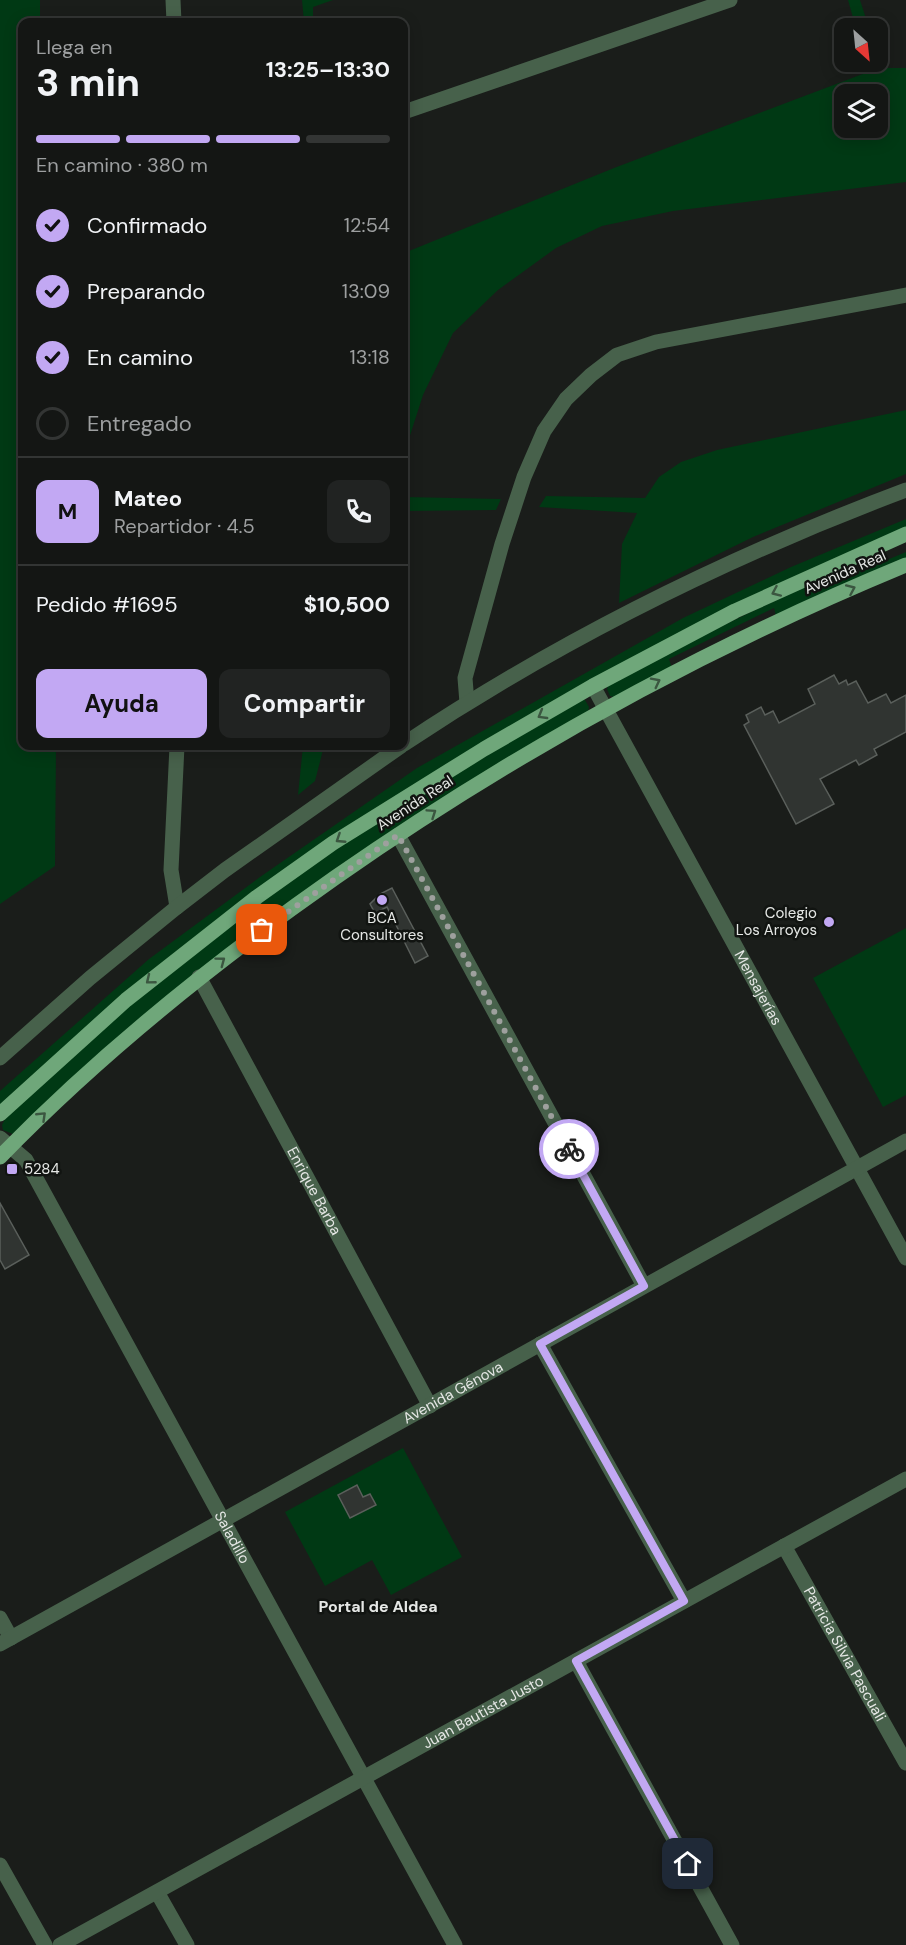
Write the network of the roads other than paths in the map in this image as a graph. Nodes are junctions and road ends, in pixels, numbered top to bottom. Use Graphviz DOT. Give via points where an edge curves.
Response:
graph roads {
  1 [pos="173,0"];
  2 [pos="730,0"];
  3 [pos="174,18"];
  4 [pos="408,111"];
  5 [pos="906,295"];
  6 [pos="906,490"];
  7 [pos="906,534"];
  8 [pos="906,565"];
  9 [pos="593,686"];
  10 [pos="467,703"];
  11 [pos="605,710"];
  12 [pos="408,741"];
  13 [pos="177,750"];
  14 [pos="395,750"];
  15 [pos="398,835"];
  16 [pos="177,907"];
  17 [pos="199,977"];
  18 [pos="0,1058"];
  19 [pos="0,1114"];
  20 [pos="906,1141"];
  21 [pos="3,1147"];
  22 [pos="856,1168"];
  23 [pos="906,1258"];
  24 [pos="644,1286"];
  25 [pos="540,1344"];
  26 [pos="430,1406"];
  27 [pos="906,1479"];
  28 [pos="222,1521"];
  29 [pos="784,1546"];
  30 [pos="684,1601"];
  31 [pos="0,1618"];
  32 [pos="5,1641"];
  33 [pos="576,1661"];
  34 [pos="906,1763"];
  35 [pos="363,1778"];
  36 [pos="0,1865"];
  37 [pos="157,1892"];
  38 [pos="45,1945"];
  39 [pos="60,1945"];
  40 [pos="187,1945"];
  41 [pos="455,1945"];
  42 [pos="732,1945"];
  1 -- 3 [label="street"];
  2 -- 4 [label="street"];
  5 -- 10 [label="street" via="656,342 617,355 591,375 566,399 544,431 524,477 465,678"];
  6 -- 10 [label="street" via="723,567 597,628"];
  7 -- 9 [label="main road, Avenida Real, one-way" via="735,611"];
  11 -- 8 [label="main road, Avenida Real, one-way" via="756,632"];
  9 -- 11 [label="street, Mensajerías"];
  9 -- 19 [label="main road, Avenida Real, one-way" via="333,843 257,897 126,1000"];
  10 -- 12 [label="street"];
  15 -- 11 [label="main road, Avenida Real, one-way" via="532,750"];
  11 -- 22 [label="street, Mensajerías"];
  13 -- 16 [label="street" via="171,870"];
  14 -- 16 [label="street"];
  17 -- 15 [label="main road, Avenida Real, one-way"];
  15 -- 24 [label="street"];
  16 -- 18 [label="street"];
  21 -- 17 [label="main road, Avenida Real, one-way"];
  17 -- 26 [label="street, Enrique Barba"];
  20 -- 22 [label="street, Avenida Génova"];
  21 -- 28 [label="street, Saladillo" via="26,1160"];
  22 -- 23 [label="street, Mensajerías"];
  22 -- 24 [label="street, Avenida Génova"];
  24 -- 25 [label="street, Avenida Génova"];
  25 -- 26 [label="street, Avenida Génova"];
  25 -- 30 [label="street"];
  26 -- 28 [label="street, Avenida Génova"];
  27 -- 29 [label="street, Juan Bautista Justo"];
  28 -- 32 [label="street, Avenida Génova"];
  28 -- 35 [label="street, Saladillo"];
  29 -- 30 [label="street, Juan Bautista Justo"];
  29 -- 34 [label="street, Patricia Silvia Pascuali"];
  30 -- 33 [label="street, Juan Bautista Justo"];
  31 -- 32 [label="street"];
  33 -- 35 [label="street, Juan Bautista Justo"];
  33 -- 42 [label="street"];
  35 -- 37 [label="street, Juan Bautista Justo"];
  35 -- 41 [label="street, Saladillo"];
  36 -- 38 [label="street"];
  37 -- 39 [label="street, Juan Bautista Justo"];
  37 -- 40 [label="street"];
}
